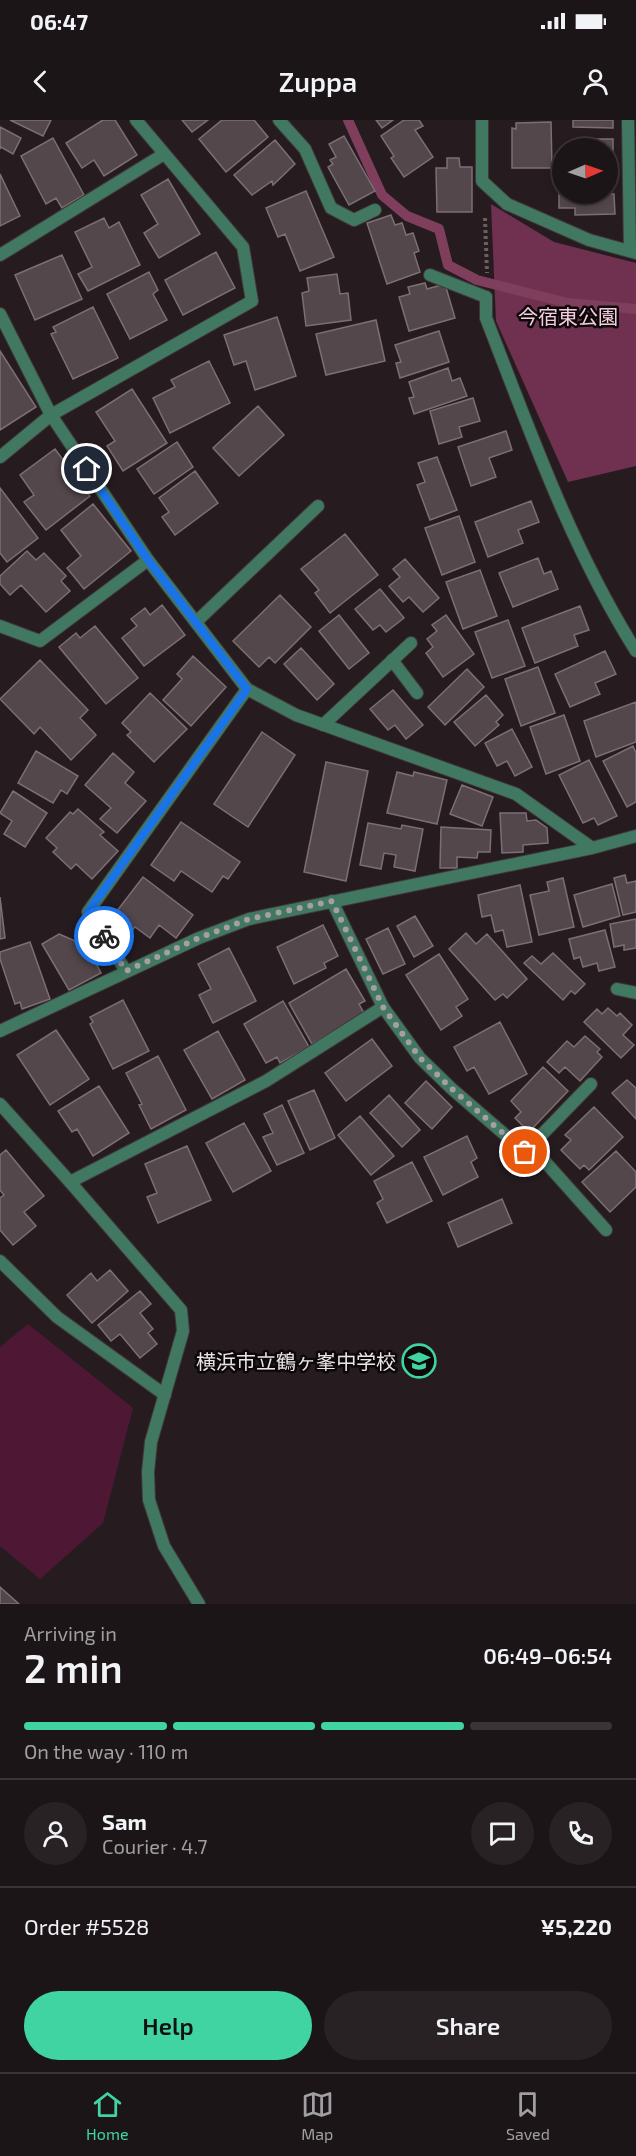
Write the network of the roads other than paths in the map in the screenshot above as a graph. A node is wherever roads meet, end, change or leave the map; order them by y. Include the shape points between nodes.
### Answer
1 (136, 120) edge
2 (279, 120) edge
3 (482, 120) edge
4 (628, 120) edge
5 (164, 154) junction
6 (375, 210) dead end
7 (633, 252) edge
8 (0, 255) edge
9 (430, 275) dead end
10 (0, 314) edge
11 (51, 415) junction
12 (0, 457) edge
13 (318, 506) dead end
14 (148, 560) junction
15 (196, 622) junction
16 (0, 626) edge
17 (411, 643) dead end
18 (636, 651) edge
19 (392, 660) junction
20 (247, 689) junction
21 (417, 693) dead end
22 (323, 725) junction
23 (636, 836) edge
24 (592, 848) junction
25 (332, 901) junction
26 (126, 971) junction
27 (617, 989) dead end
28 (636, 993) edge
29 (383, 1007) junction
30 (0, 1031) edge
31 (591, 1084) dead end
32 (0, 1104) edge
33 (531, 1146) junction
34 (70, 1182) junction
35 (606, 1230) dead end
36 (0, 1261) edge
37 (165, 1395) junction
38 (199, 1604) edge

1 - 5 street
2 - 6 street via 305,149 331,208 354,220
3 - 7 street via 482,181 507,204 589,240
4 - 7 street
5 - 8 street
5 - 11 street via 243,247 252,301
9 - 18 street via 486,297 486,318 547,476 610,611
10 - 11 street
11 - 12 street
11 - 14 street
13 - 15 street
14 - 15 street
14 - 16 street via 40,641
15 - 20 street
17 - 19 street
19 - 21 street
19 - 22 street
20 - 22 street
20 - 26 street via 88,912
22 - 24 street via 516,794
23 - 24 street
24 - 25 street
25 - 26 street via 249,919
25 - 29 street
26 - 30 street
27 - 28 street
29 - 33 street via 420,1058 452,1089 525,1152
29 - 34 street via 266,1081
31 - 33 street
32 - 34 street
33 - 35 street
34 - 37 street via 181,1310 183,1331
36 - 37 street via 57,1317
37 - 38 street via 151,1442 149,1500 164,1546

